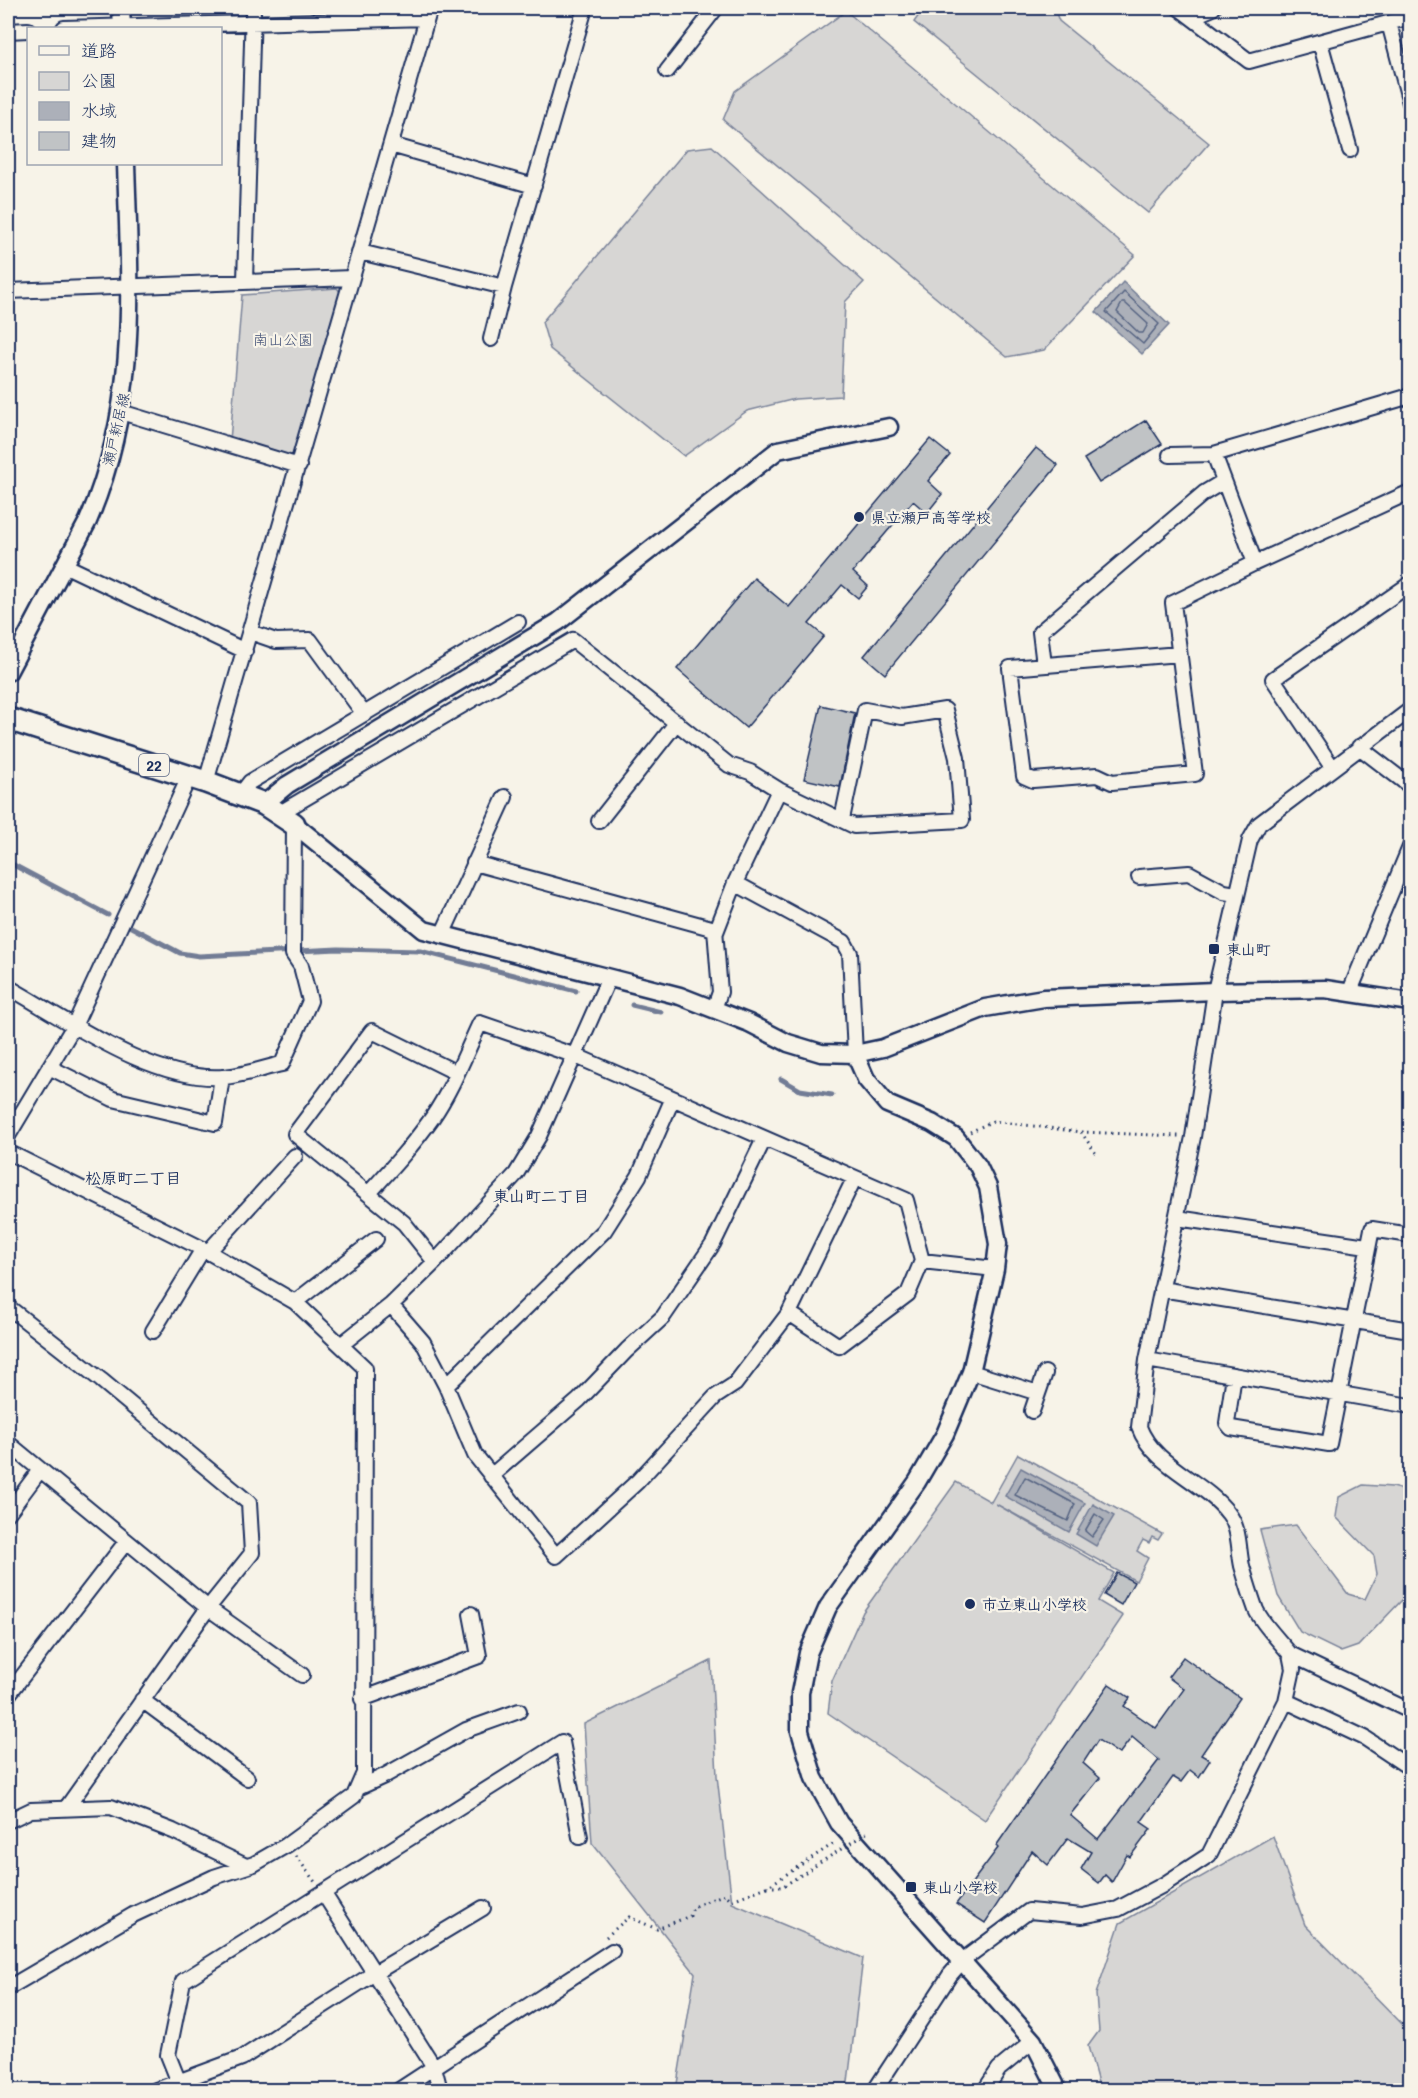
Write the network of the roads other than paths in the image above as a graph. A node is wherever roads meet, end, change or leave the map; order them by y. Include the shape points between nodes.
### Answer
1 (121, 8) edge
2 (253, 8) edge
3 (585, 8) edge
4 (716, 8) edge
5 (1179, 8) edge
6 (1213, 8) edge
7 (428, 13) edge
8 (1192, 17) junction
9 (1410, 17) edge
10 (254, 23) junction
11 (1389, 23) junction
12 (122, 27) edge
13 (27, 30) edge
14 (8, 31) edge
15 (1320, 42) junction
16 (667, 71) dead end
17 (1410, 103) edge
18 (391, 146) junction
19 (1350, 150) dead end
20 (126, 165) edge
21 (534, 186) junction
22 (360, 252) junction
23 (351, 278) junction
24 (246, 281) junction
25 (130, 286) junction
26 (504, 287) junction
27 (8, 291) edge
28 (491, 339) dead end
29 (1410, 396) edge
30 (122, 412) junction
31 (889, 427) dead end
32 (1214, 454) junction
33 (1170, 455) dead end
34 (299, 466) junction
35 (1224, 481) junction
36 (1410, 492) edge
37 (1255, 563) junction
38 (64, 565) junction
39 (1410, 584) edge
40 (518, 622) dead end
41 (250, 632) junction
42 (245, 651) junction
43 (1179, 654) junction
44 (1044, 665) junction
45 (8, 672) edge
46 (1410, 710) edge
47 (364, 714) junction
48 (8, 719) edge
49 (677, 722) junction
50 (1359, 747) junction
51 (1332, 767) junction
52 (197, 779) junction
53 (1409, 782) edge
54 (779, 790) junction
55 (240, 795) junction
56 (506, 797) dead end
57 (280, 814) junction
58 (842, 819) junction
59 (599, 821) dead end
60 (1410, 847) edge
61 (474, 863) junction
62 (1139, 877) dead end
63 (735, 883) junction
64 (1236, 894) junction
65 (715, 929) junction
66 (442, 935) junction
67 (608, 980) junction
68 (8, 987) edge
69 (1215, 991) junction
70 (1350, 992) junction
71 (1410, 1002) edge
72 (714, 1009) junction
73 (75, 1024) junction
74 (855, 1054) junction
75 (576, 1056) junction
76 (49, 1067) junction
77 (457, 1073) junction
78 (222, 1077) junction
79 (672, 1100) junction
80 (8, 1136) edge
81 (764, 1139) junction
82 (8, 1152) edge
83 (295, 1156) dead end
84 (854, 1179) junction
85 (369, 1193) junction
86 (1177, 1218) junction
87 (1410, 1235) edge
88 (375, 1239) dead end
89 (1367, 1246) junction
90 (206, 1251) junction
91 (922, 1261) junction
92 (435, 1262) junction
93 (996, 1269) junction
94 (1161, 1289) junction
95 (296, 1302) junction
96 (391, 1305) junction
97 (8, 1307) edge
98 (789, 1313) junction
99 (1354, 1320) junction
100 (1410, 1330) edge
101 (153, 1331) dead end
102 (342, 1344) junction
103 (1148, 1360) junction
104 (971, 1372) junction
105 (1045, 1373) dead end
106 (1234, 1376) junction
107 (446, 1386) junction
108 (1038, 1393) junction
109 (1339, 1394) junction
110 (1410, 1406) edge
111 (1032, 1411) dead end
112 (8, 1443) edge
113 (40, 1470) junction
114 (491, 1476) junction
115 (8, 1513) edge
116 (126, 1542) junction
117 (208, 1608) junction
118 (471, 1614) dead end
119 (1290, 1654) junction
120 (302, 1675) dead end
121 (8, 1695) edge
122 (362, 1699) junction
123 (142, 1700) junction
124 (1286, 1701) junction
125 (519, 1711) dead end
126 (1410, 1712) edge
127 (1410, 1768) edge
128 (247, 1778) dead end
129 (358, 1788) junction
130 (66, 1807) junction
131 (8, 1821) edge
132 (580, 1837) dead end
133 (244, 1865) junction
134 (324, 1894) junction
135 (483, 1908) dead end
136 (612, 1951) road end
137 (963, 1960) junction
138 (373, 1974) junction
139 (8, 1988) edge
140 (1033, 2041) junction
141 (434, 2067) junction
142 (179, 2087) edge
143 (156, 2091) edge
144 (399, 2091) edge
145 (440, 2091) edge
146 (875, 2091) edge
147 (985, 2091) edge
148 (1059, 2091) edge

1 - 12 street
2 - 10 street
3 - 21 street
4 - 16 street
5 - 8 street
6 - 8 street
7 - 10 street
7 - 18 street
8 - 15 street via 1250,61
9 - 11 street
10 - 12 street
10 - 24 street
11 - 15 street
11 - 17 street
13 - 14 street
15 - 19 street
18 - 21 street
18 - 22 street
20 - 25 street, 瀬戸新居線
21 - 26 street
22 - 23 street
22 - 26 street
23 - 24 street
23 - 34 street
24 - 25 street
25 - 27 street
25 - 30 street, 瀬戸新居線
26 - 28 street
29 - 32 street
30 - 34 street
30 - 38 street, 瀬戸新居線 via 96,502
31 - 57 street via 778,450 558,622 287,785
32 - 33 street
32 - 35 street
34 - 41 street
35 - 37 street
35 - 44 street via 1204,493 1040,632
36 - 37 street
37 - 43 street via 1173,603
38 - 42 street
38 - 45 street, 瀬戸新居線
39 - 51 street via 1273,679
40 - 47 street
41 - 42 street
41 - 47 street via 276,641 310,640
42 - 52 street
43 - 44 street
43 - 44 street via 1195,774 1112,782 1097,775 1033,780 1024,776 1010,668
46 - 50 street
47 - 55 street via 250,782
48 - 52 main road, 22
49 - 54 street via 729,765 750,772
49 - 57 street via 573,640
49 - 59 street
50 - 51 street
50 - 53 street
51 - 64 street via 1259,824 1250,840
52 - 55 main road, 22
52 - 73 street
54 - 58 street
54 - 63 street
55 - 57 main road, 22
56 - 61 street
57 - 66 street via 424,930
57 - 78 street via 293,948 310,1001 282,1064
58 - 58 street via 865,710 902,717 945,710 957,758 962,820 854,826
60 - 70 street
61 - 65 street
61 - 66 street
62 - 64 street via 1189,873 1224,892
63 - 65 street via 716,932
63 - 74 street via 844,942 850,953
64 - 69 street
65 - 72 street via 720,992
66 - 67 street
67 - 72 street via 680,996
67 - 75 street
68 - 73 street
69 - 70 street
69 - 74 street via 1044,998 985,1008 883,1048
69 - 86 street
70 - 71 street
72 - 74 street via 788,1043 821,1053
73 - 76 street
73 - 78 street via 123,1052 172,1072
74 - 93 street via 866,1079 886,1104 932,1123 956,1138 978,1166 988,1187 998,1244
75 - 77 street via 480,1023
75 - 79 street
75 - 92 street via 516,1174
76 - 78 street via 113,1099 215,1123
76 - 80 street
77 - 85 street via 427,1125
77 - 85 street via 372,1031 295,1134
79 - 81 street
79 - 107 street via 639,1176 604,1231
81 - 84 street
81 - 114 street via 713,1244 663,1317 579,1400
82 - 90 street
83 - 90 street
84 - 91 street via 906,1200
84 - 98 street
85 - 92 street via 404,1223
86 - 89 street
86 - 94 street
87 - 89 street via 1372,1229
88 - 95 street
89 - 99 street
90 - 95 street
90 - 101 street
91 - 93 street
91 - 98 street via 908,1294 839,1346
92 - 96 street
93 - 104 street
94 - 99 street
94 - 103 street
95 - 102 street
96 - 102 street
96 - 107 street via 423,1342
97 - 117 street via 249,1503 252,1553
98 - 114 street via 735,1384 715,1397 638,1481 556,1556
99 - 100 street
99 - 109 street
102 - 122 street via 365,1368
103 - 106 street
103 - 119 street via 1141,1433 1152,1452 1197,1483 1230,1514 1257,1612
104 - 108 street
104 - 137 street via 945,1434 917,1482 828,1607 808,1653 800,1693 800,1731 814,1778 839,1823
105 - 108 street
106 - 109 street
106 - 109 street via 1227,1423 1231,1428 1329,1444
107 - 114 street via 475,1455
108 - 111 street
109 - 110 street
112 - 113 street
113 - 115 street
113 - 116 street
116 - 117 street
116 - 121 street
117 - 120 street
117 - 123 street
118 - 122 street via 479,1656
119 - 124 street via 1293,1669
119 - 126 street
122 - 129 street via 364,1773
123 - 128 street
123 - 130 street
124 - 127 street via 1365,1738
124 - 137 street via 1209,1855 1118,1909 1082,1916 1029,1911
125 - 129 street via 466,1730
129 - 133 street via 354,1796 287,1845 254,1864
130 - 131 street via 31,1810
130 - 133 street via 111,1807
132 - 134 street via 562,1742
133 - 139 street via 133,1915
134 - 138 street
134 - 142 street via 183,1982 168,2055
135 - 138 street
136 - 141 street
137 - 140 street
137 - 146 street
138 - 141 street
138 - 142 street via 242,2058
140 - 147 street via 999,2069
140 - 148 street
141 - 144 street
141 - 145 street
142 - 143 street

